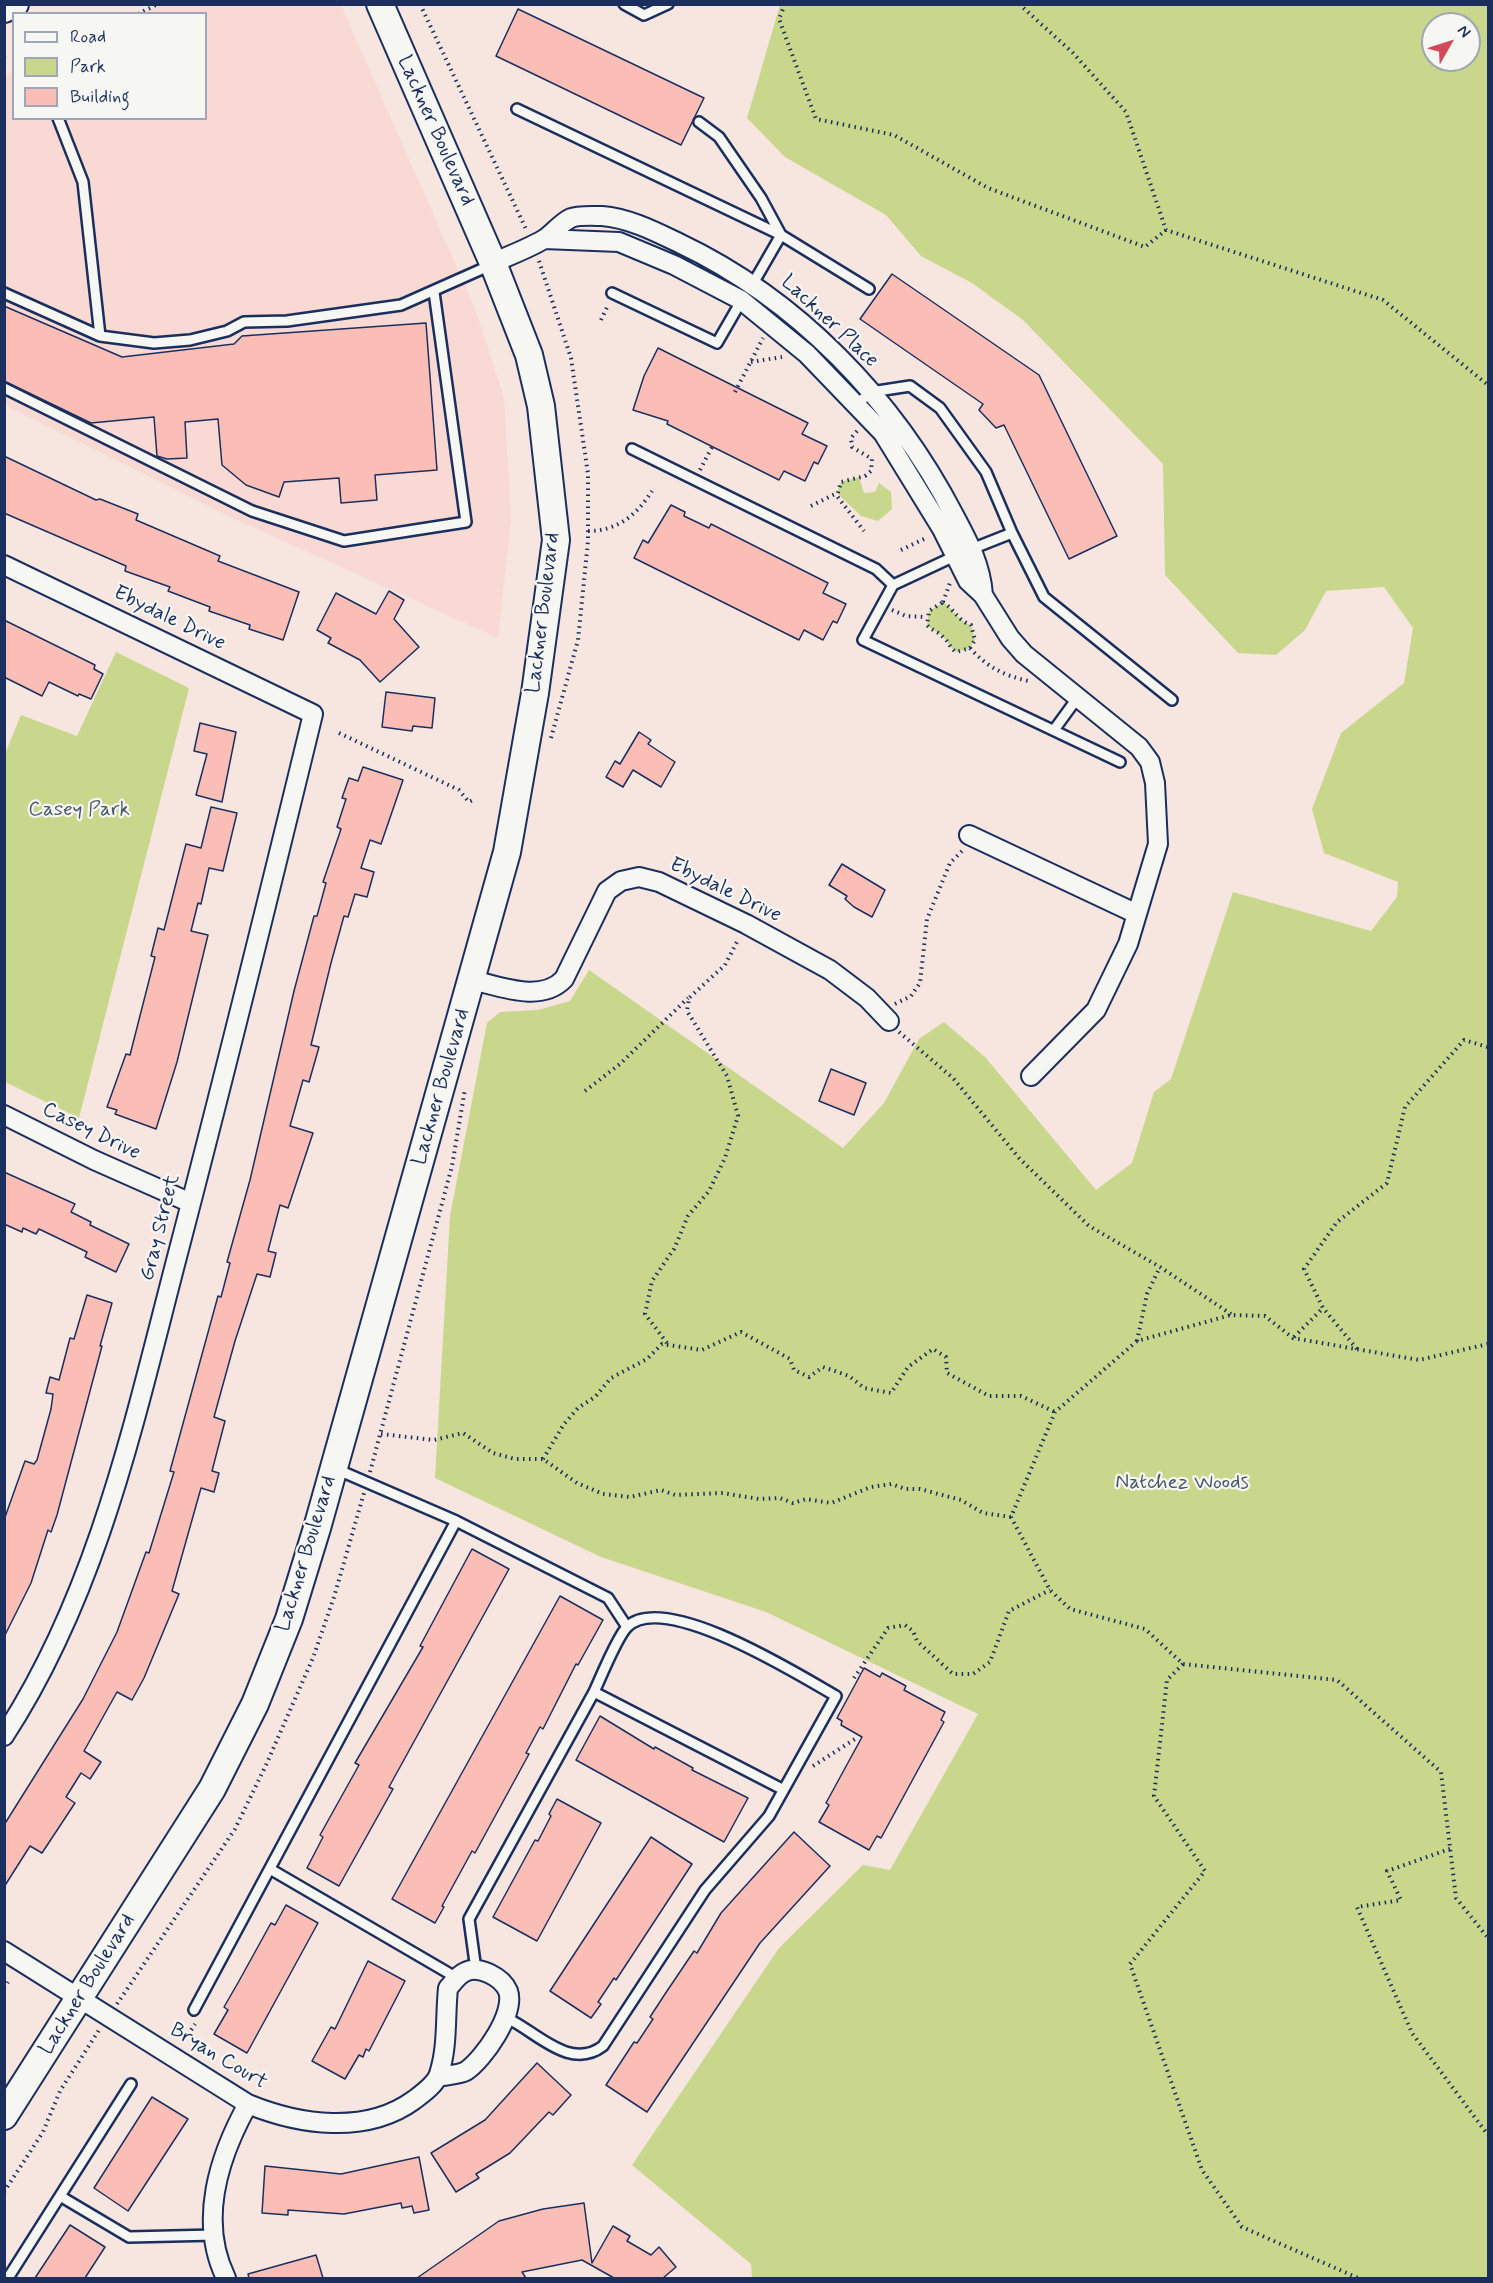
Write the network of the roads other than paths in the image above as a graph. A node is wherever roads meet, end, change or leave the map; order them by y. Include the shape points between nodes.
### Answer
1 (380, 4) edge
2 (624, 4) edge
3 (668, 4) edge
4 (517, 108) dead end
5 (59, 120) edge
6 (699, 122) dead end
7 (781, 235) junction
8 (544, 239) junction
9 (493, 264) junction
10 (753, 284) junction
11 (869, 289) dead end
12 (434, 292) junction
13 (4, 293) edge
14 (612, 293) dead end
15 (741, 300) junction
16 (100, 336) junction
17 (4, 388) edge
18 (872, 392) junction
19 (856, 405) junction
20 (632, 449) dead end
21 (1012, 533) junction
22 (963, 552) junction
23 (4, 565) edge
24 (893, 585) junction
25 (1078, 697) junction
26 (1172, 700) dead end
27 (313, 714) joint
28 (1054, 730) junction
29 (1120, 762) dead end
30 (974, 838) road end
31 (1137, 915) junction
32 (472, 980) junction
33 (885, 1016) road end
34 (1031, 1076) dead end
35 (4, 1115) edge
36 (191, 1203) junction
37 (334, 1468) junction
38 (456, 1521) junction
39 (627, 1627) junction
40 (594, 1692) junction
41 (4, 1736) edge
42 (782, 1789) junction
43 (270, 1869) junction
44 (4, 1951) edge
45 (476, 1970) junction
46 (457, 1978) junction
47 (80, 1999) junction
48 (194, 2010) dead end
49 (507, 2018) junction
50 (438, 2077) junction
51 (131, 2084) dead end
52 (248, 2104) junction
53 (4, 2116) edge
54 (60, 2196) junction
55 (214, 2235) junction
56 (8, 2278) edge
57 (226, 2278) edge

1 - 9 main road, Lackner Boulevard
2 - 3 lane via 644,15
4 - 7 lane
5 - 16 lane via 83,182
6 - 7 lane via 719,137
7 - 10 lane
7 - 11 lane
8 - 9 street, Lackner Place
8 - 10 street, Lackner Place via 571,218 604,216 648,228
8 - 15 street, Lackner Place via 619,242
9 - 12 lane
9 - 32 main road, Lackner Boulevard via 529,355 541,406 556,540 515,813
10 - 15 lane
10 - 18 street, Lackner Place via 839,357
12 - 16 lane via 401,305 286,321 244,322 227,331 190,340 133,342
12 - 17 lane via 466,522 344,541 252,511
13 - 16 lane
14 - 15 lane via 717,344
15 - 19 street, Lackner Place via 799,347
18 - 19 lane
18 - 21 lane via 910,386 940,408 986,472
18 - 22 street, Lackner Place via 933,475
19 - 22 street, Lackner Place via 883,434 942,529
20 - 24 lane via 876,569
21 - 22 lane
21 - 26 lane via 1044,597
22 - 24 lane
22 - 25 street, Lackner Place via 968,581 983,595 1010,638
23 - 27 street, Ebydale Drive
24 - 28 lane via 863,640
25 - 28 lane
25 - 31 street, Lackner Place via 1139,747 1150,762 1158,844
27 - 36 street, Gray Street
28 - 29 lane
30 - 31 street
31 - 34 street, Lackner Place via 1128,945 1096,1010
32 - 33 street, Ebydale Drive via 541,993 555,988 564,979 608,891 621,881 639,878 659,882 830,970
32 - 37 main road, Lackner Boulevard
35 - 36 street, Casey Drive
36 - 41 street, Gray Street via 127,1448 87,1574 27,1702
37 - 38 lane
37 - 47 main road, Lackner Boulevard via 289,1619 255,1704 212,1789
38 - 39 lane via 608,1598
38 - 43 lane
39 - 40 lane
39 - 42 lane via 645,1617 665,1618 740,1642 836,1696
40 - 42 lane
40 - 45 lane via 469,1919
42 - 49 lane via 769,1816 705,1890 603,2046 585,2056 569,2055
43 - 46 lane
43 - 48 lane
44 - 47 street, Bryan Court
45 - 46 street
45 - 49 street via 501,1981 508,1992
46 - 50 street via 448,1988
47 - 52 street, Bryan Court
47 - 53 main road, Lackner Boulevard
49 - 50 street via 466,2071
50 - 52 street, Bryan Court via 404,2108 360,2122 277,2116
51 - 54 lane
52 - 55 street via 231,2134 215,2184
54 - 55 lane via 129,2237
54 - 56 lane
55 - 57 street

